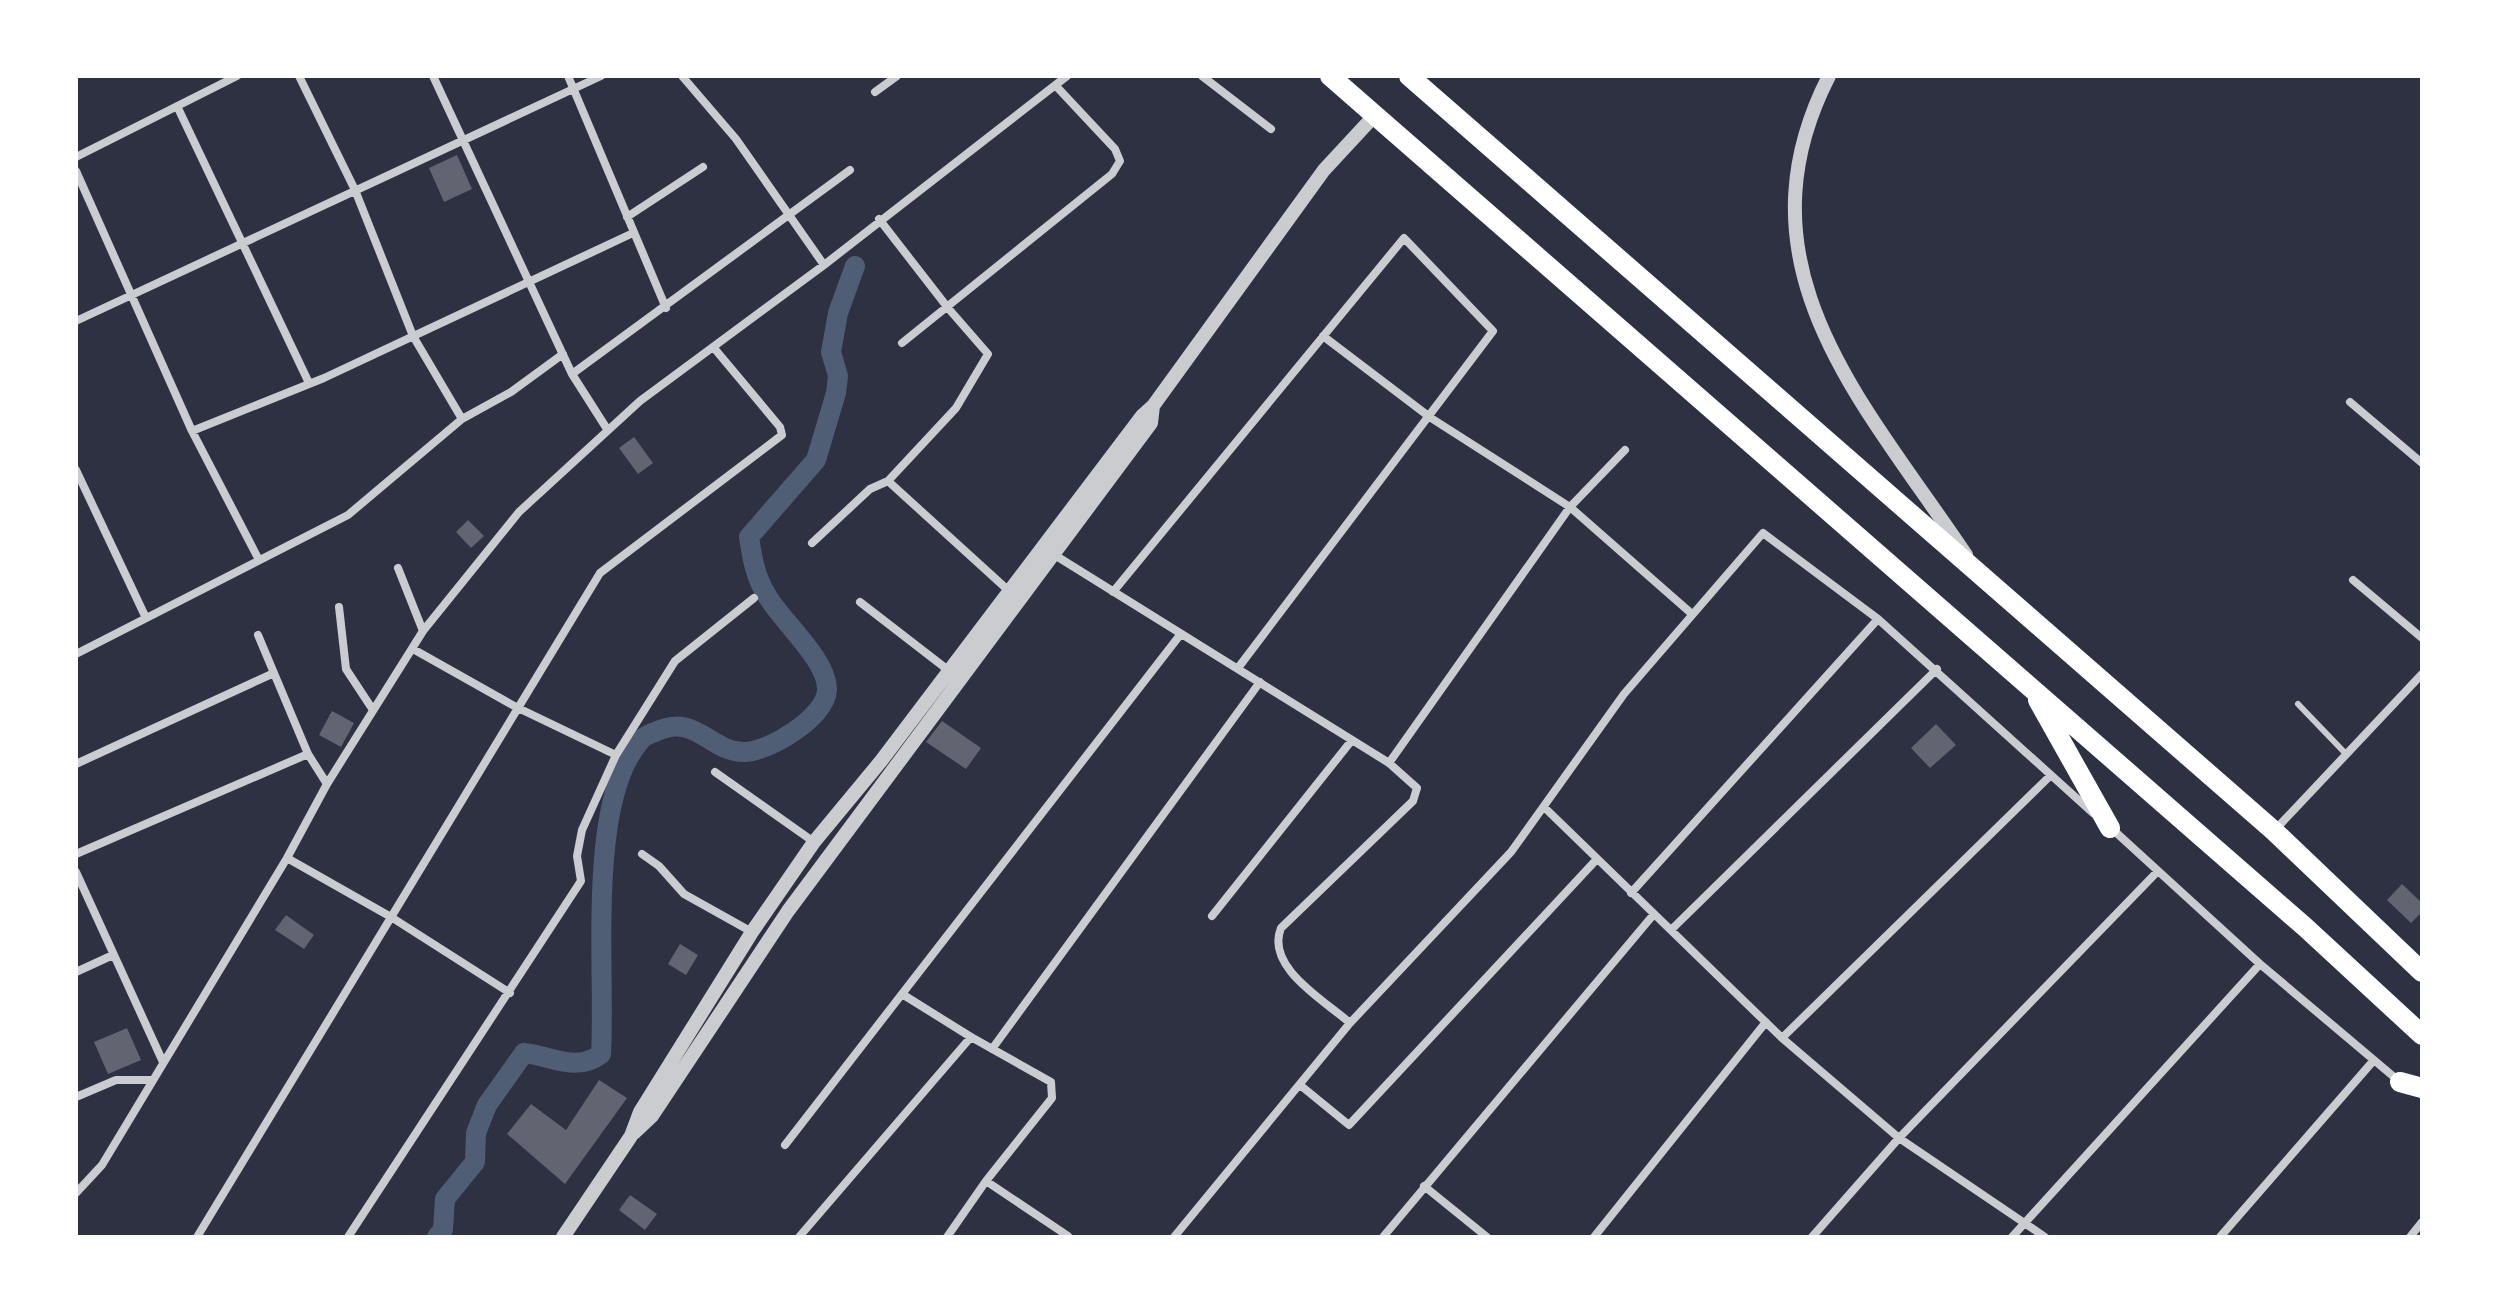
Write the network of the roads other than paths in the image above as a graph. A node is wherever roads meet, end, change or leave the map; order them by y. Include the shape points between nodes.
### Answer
1 (237, 76) edge
2 (299, 76) edge
3 (433, 76) edge
4 (568, 76) edge
5 (601, 76) edge
6 (682, 76) edge
7 (897, 76) edge
8 (1067, 76) edge
9 (1202, 76) edge
10 (1330, 76) edge
11 (1409, 76) edge
12 (1829, 76) edge
13 (1056, 86) junction
14 (574, 89) junction
15 (875, 92) dead end
16 (177, 106) junction
17 (1375, 115) junction
18 (1271, 129) dead end
19 (462, 139) junction
20 (76, 157) edge
21 (703, 167) dead end
22 (850, 170) dead end
23 (76, 171) edge
24 (355, 190) junction
25 (790, 216) junction
26 (627, 217) junction
27 (879, 219) junction
28 (633, 233) junction
29 (244, 242) junction
30 (824, 265) junction
31 (529, 281) junction
32 (130, 296) junction
33 (666, 308) junction
34 (948, 308) junction
35 (76, 321) edge
36 (413, 336) junction
37 (1323, 336) junction
38 (902, 343) dead end
39 (714, 348) junction
40 (563, 354) junction
41 (572, 374) junction
42 (309, 383) junction
43 (2350, 402) dead end
44 (1153, 406) junction
45 (1431, 418) junction
46 (462, 419) junction
47 (607, 429) junction
48 (192, 431) junction
49 (1625, 450) dead end
50 (2422, 463) edge
51 (76, 470) edge
52 (888, 481) junction
53 (1570, 507) junction
54 (812, 543) dead end
55 (1053, 554) junction
56 (259, 560) junction
57 (398, 568) dead end
58 (2353, 580) dead end
59 (1984, 582) junction
60 (1009, 591) junction
61 (1113, 592) junction
62 (754, 598) dead end
63 (860, 602) dead end
64 (339, 607) dead end
65 (1692, 614) junction
66 (146, 618) junction
67 (1878, 619) junction
68 (423, 631) junction
69 (258, 635) dead end
70 (1180, 635) junction
71 (2422, 638) edge
72 (413, 649) junction
73 (76, 654) edge
74 (1238, 668) junction
75 (1937, 669) junction
76 (948, 670) junction
77 (274, 673) junction
78 (2422, 674) edge
79 (1260, 682) junction
80 (2033, 690) junction
81 (2298, 704) dead end
82 (516, 707) junction
83 (373, 710) junction
84 (1352, 740) junction
85 (308, 754) junction
86 (2346, 754) junction
87 (616, 755) junction
88 (1389, 763) junction
89 (76, 764) edge
90 (887, 765) junction
91 (715, 772) dead end
92 (2051, 775) junction
93 (327, 784) junction
94 (1544, 807) junction
95 (2110, 828) junction
96 (2274, 831) junction
97 (814, 842) junction
98 (76, 854) edge
99 (642, 854) dead end
100 (287, 858) junction
101 (1597, 859) junction
102 (76, 872) edge
103 (2157, 872) junction
104 (1631, 893) junction
105 (1654, 914) junction
106 (1212, 916) dead end
107 (391, 917) junction
108 (1671, 930) junction
109 (752, 932) junction
110 (113, 955) junction
111 (2418, 961) edge
112 (2260, 964) junction
113 (76, 972) edge
114 (510, 993) junction
115 (902, 994) junction
116 (1766, 1022) junction
117 (1350, 1023) junction
118 (2422, 1035) edge
119 (971, 1037) junction
120 (1782, 1038) junction
121 (992, 1049) junction
122 (2374, 1060) junction
123 (163, 1062) junction
124 (151, 1080) junction
125 (2400, 1082) junction
126 (1300, 1085) junction
127 (2422, 1088) edge
128 (76, 1097) edge
129 (2422, 1101) edge
130 (631, 1136) junction
131 (1899, 1138) junction
132 (785, 1145) dead end
133 (986, 1181) junction
134 (1424, 1186) junction
135 (76, 1193) edge
136 (2422, 1222) edge
137 (2024, 1223) junction
138 (1068, 1236) edge
139 (197, 1237) edge
140 (348, 1237) edge
141 (563, 1237) edge
142 (799, 1237) edge
143 (947, 1237) edge
144 (1174, 1237) edge
145 (1383, 1237) edge
146 (1487, 1237) edge
147 (1594, 1237) edge
148 (1812, 1237) edge
149 (2012, 1237) edge
150 (2045, 1237) edge
151 (2220, 1237) edge
152 (2410, 1237) edge

1 - 16 street
2 - 24 street
3 - 19 street
4 - 14 street
5 - 14 street
6 - 25 street via 736,139
7 - 15 street
8 - 13 street
9 - 18 street
10 - 17 highway
11 - 59 highway
12 - 59 street via 1804,137 1797,178 1798,260 1808,300 1844,374
13 - 27 street
13 - 34 street via 1120,161 1112,174
14 - 19 street
14 - 26 street
16 - 20 street
16 - 29 street
17 - 44 street via 1324,170
17 - 80 highway
19 - 24 street
19 - 31 street
21 - 26 street
22 - 25 street
23 - 32 street
24 - 29 street
24 - 36 street
25 - 30 street
25 - 33 street
26 - 28 street
27 - 30 street
27 - 34 street
28 - 31 street
28 - 33 street
29 - 32 street
29 - 42 street
30 - 39 street
31 - 36 street
31 - 40 street
32 - 35 street
32 - 48 street
33 - 41 street
34 - 38 street
34 - 52 street via 984,348 986,360 956,408
36 - 42 street
36 - 46 street
37 - 45 street
37 - 45 street via 1404,238 1493,331
37 - 61 street
39 - 47 street
39 - 82 street via 782,435 600,573
40 - 41 street
40 - 46 street
41 - 47 street
42 - 48 street
43 - 50 street
44 - 55 street via 1151,423
44 - 60 street
45 - 53 street
45 - 74 street
46 - 56 street via 348,515
47 - 68 street via 519,512
48 - 56 street
49 - 53 street
51 - 66 street
52 - 54 street via 870,489
52 - 60 street
53 - 65 street
53 - 88 street
55 - 61 street
55 - 90 street
56 - 66 street
57 - 68 street
58 - 71 street
59 - 96 highway
60 - 76 street
61 - 70 street
62 - 87 street via 675,661
63 - 76 street
64 - 83 street via 346,669
65 - 67 street via 1763,533
65 - 94 street via 1624,694
66 - 73 street
67 - 75 street
67 - 104 street
68 - 72 street
69 - 77 street
70 - 74 street
70 - 115 street
72 - 82 street
72 - 83 street
74 - 79 street
75 - 92 street
75 - 108 street
76 - 90 street
77 - 85 street
77 - 89 street
78 - 86 street
79 - 84 street
79 - 121 street
80 - 95 highway
80 - 118 highway
81 - 86 lane
82 - 87 street
82 - 107 street
83 - 93 street
84 - 88 street
84 - 106 street
85 - 93 street
85 - 98 street
86 - 96 street
87 - 114 street via 582,830 577,856 581,881
88 - 117 street via 1417,788 1413,801 1281,928 1276,940 1283,963
90 - 97 street
90 - 130 street via 652,1116
91 - 97 street
92 - 95 street
92 - 120 street
93 - 100 street
94 - 101 street
94 - 117 street via 1511,852
95 - 103 street
96 - 111 highway
97 - 109 street
99 - 109 street via 684,894
100 - 107 street
100 - 123 street
101 - 104 street
101 - 126 street via 1349,1125
102 - 110 street
103 - 112 street
103 - 131 street
104 - 105 street
105 - 108 street
105 - 134 street
107 - 114 street
107 - 139 street
108 - 116 street
109 - 130 street via 640,1112
110 - 113 street
110 - 123 street
112 - 122 street
112 - 137 street
114 - 140 street
115 - 119 street
115 - 132 street
116 - 120 street
116 - 147 street
117 - 126 street
119 - 121 street
119 - 142 street
120 - 131 street
121 - 133 street via 1051,1082 1054,1090
122 - 125 street
122 - 151 street
123 - 124 street
124 - 128 street via 116,1080
124 - 135 street via 102,1165
125 - 127 highway
125 - 129 street
126 - 144 street
130 - 141 street
131 - 137 street
131 - 148 street
133 - 138 street
133 - 143 street
134 - 145 street
134 - 146 street
136 - 152 street
137 - 149 street
137 - 150 street

